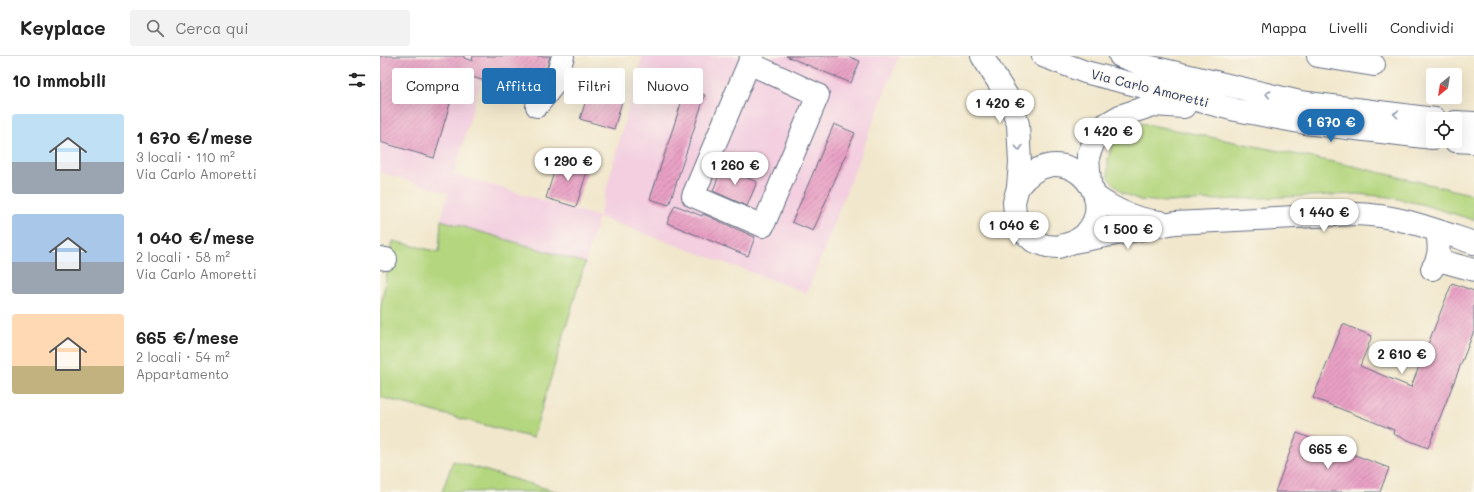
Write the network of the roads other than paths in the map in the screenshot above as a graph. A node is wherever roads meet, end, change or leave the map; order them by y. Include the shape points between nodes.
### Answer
1 (563, 56) edge
2 (982, 56) edge
3 (1043, 56) edge
4 (1120, 56) edge
5 (1318, 56) edge
6 (751, 60) edge
7 (1149, 61) edge
8 (1374, 65) dead end
9 (537, 106) dead end
10 (1236, 110) junction
11 (1426, 118) edge
12 (1462, 122) edge
13 (1474, 123) edge
14 (1426, 137) edge
15 (1462, 141) edge
16 (1474, 142) edge
17 (1018, 187) junction
18 (1093, 190) junction
19 (1175, 223) junction
20 (1437, 231) junction
21 (1074, 242) junction
22 (1474, 243) edge
23 (1474, 270) edge

1 - 9 street via 555,83
2 -> 17 street, Via Carlo Amoretti via 1009,99 1018,124
3 - 10 street, Via Carlo Amoretti via 1085,72
4 - 7 street, Via Carlo Amoretti
5 - 8 street
6 - 6 street via 693,196 763,226 818,95
11 -> 7 street, Via Carlo Amoretti via 1300,102
10 - 14 street, Via Carlo Amoretti via 1305,123
10 - 18 street, Via Carlo Amoretti via 1153,105 1120,116 1106,124 1088,156
12 - 13 street
15 - 16 street
17 - 18 street, Via Carlo Amoretti via 1026,177 1039,168 1053,165 1066,166 1080,173
17 - 21 street, Via Carlo Amoretti via 1014,202 1021,230 1033,240 1047,246 1058,247
18 - 19 street, Via Carlo Amoretti via 1121,213 1142,220
18 - 21 street, Via Carlo Amoretti via 1096,208 1094,221 1087,233
19 - 20 street, Via Carlo Amoretti via 1374,214
19 - 21 street, Via Carlo Amoretti
20 - 22 street, Via Carlo Amoretti
20 - 23 street via 1439,247 1435,265

